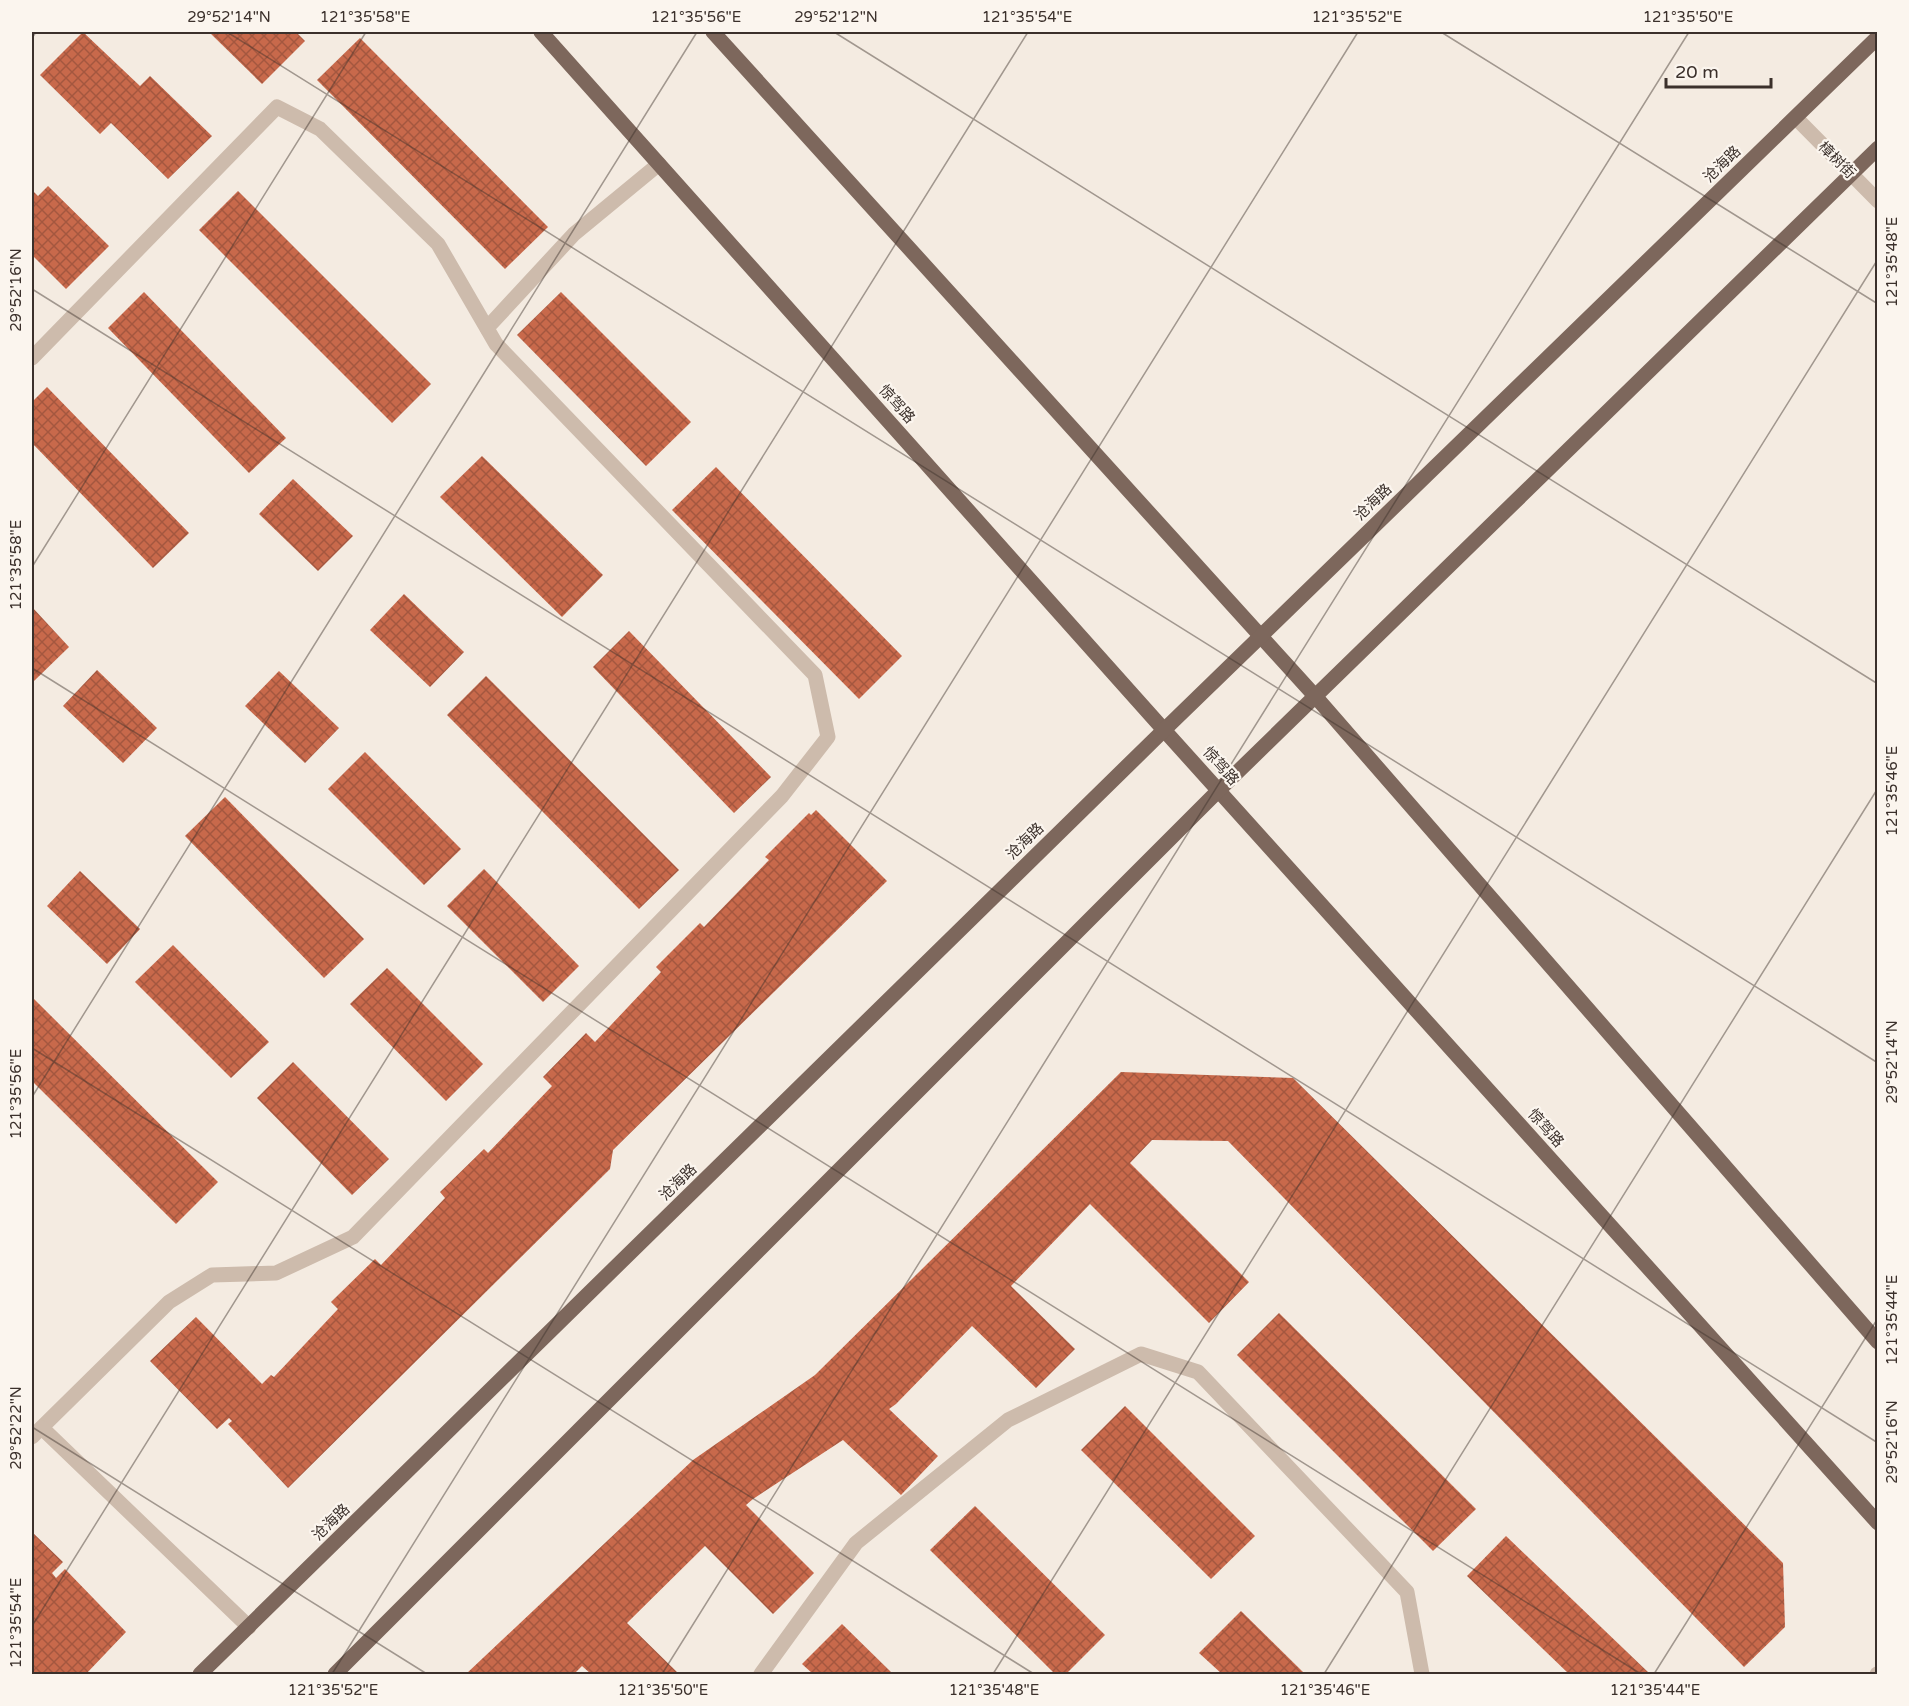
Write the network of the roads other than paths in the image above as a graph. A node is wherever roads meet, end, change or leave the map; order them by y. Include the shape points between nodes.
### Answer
1 (541, 32) edge
2 (713, 32) edge
3 (1878, 37) edge
4 (1796, 118) junction
5 (1878, 148) edge
6 (659, 164) junction
7 (1851, 174) junction
8 (1878, 201) edge
9 (487, 328) junction
10 (32, 358) edge
11 (1260, 637) junction
12 (1315, 696) junction
13 (1164, 730) junction
14 (1219, 790) junction
15 (1878, 1342) edge
16 (37, 1432) edge
17 (1878, 1523) edge
18 (249, 1627) junction
19 (200, 1674) edge
20 (335, 1674) edge
21 (761, 1674) edge
22 (1422, 1674) edge

1 - 6 main road, 惊驾路
2 - 11 main road
3 - 4 main road, 沧海路
4 - 7 street, 樟树街
4 - 11 main road, 沧海路
5 - 7 main road
6 - 9 street via 574,234
6 - 13 main road, 惊驾路
7 - 8 street, 樟树街
7 - 12 main road
9 - 10 street via 438,244 320,129 277,107
9 - 16 street via 496,344 815,675 828,737 782,796 353,1237 276,1273 212,1275 169,1302
11 - 12 main road
11 - 13 main road, 沧海路
12 - 14 main road
12 - 15 main road
13 - 14 main road, 惊驾路
13 - 18 main road, 沧海路
14 - 17 main road, 惊驾路
14 - 20 main road
16 - 18 street
18 - 19 main road, 沧海路
21 - 22 street via 856,1543 1008,1420 1141,1354 1198,1372 1407,1592

